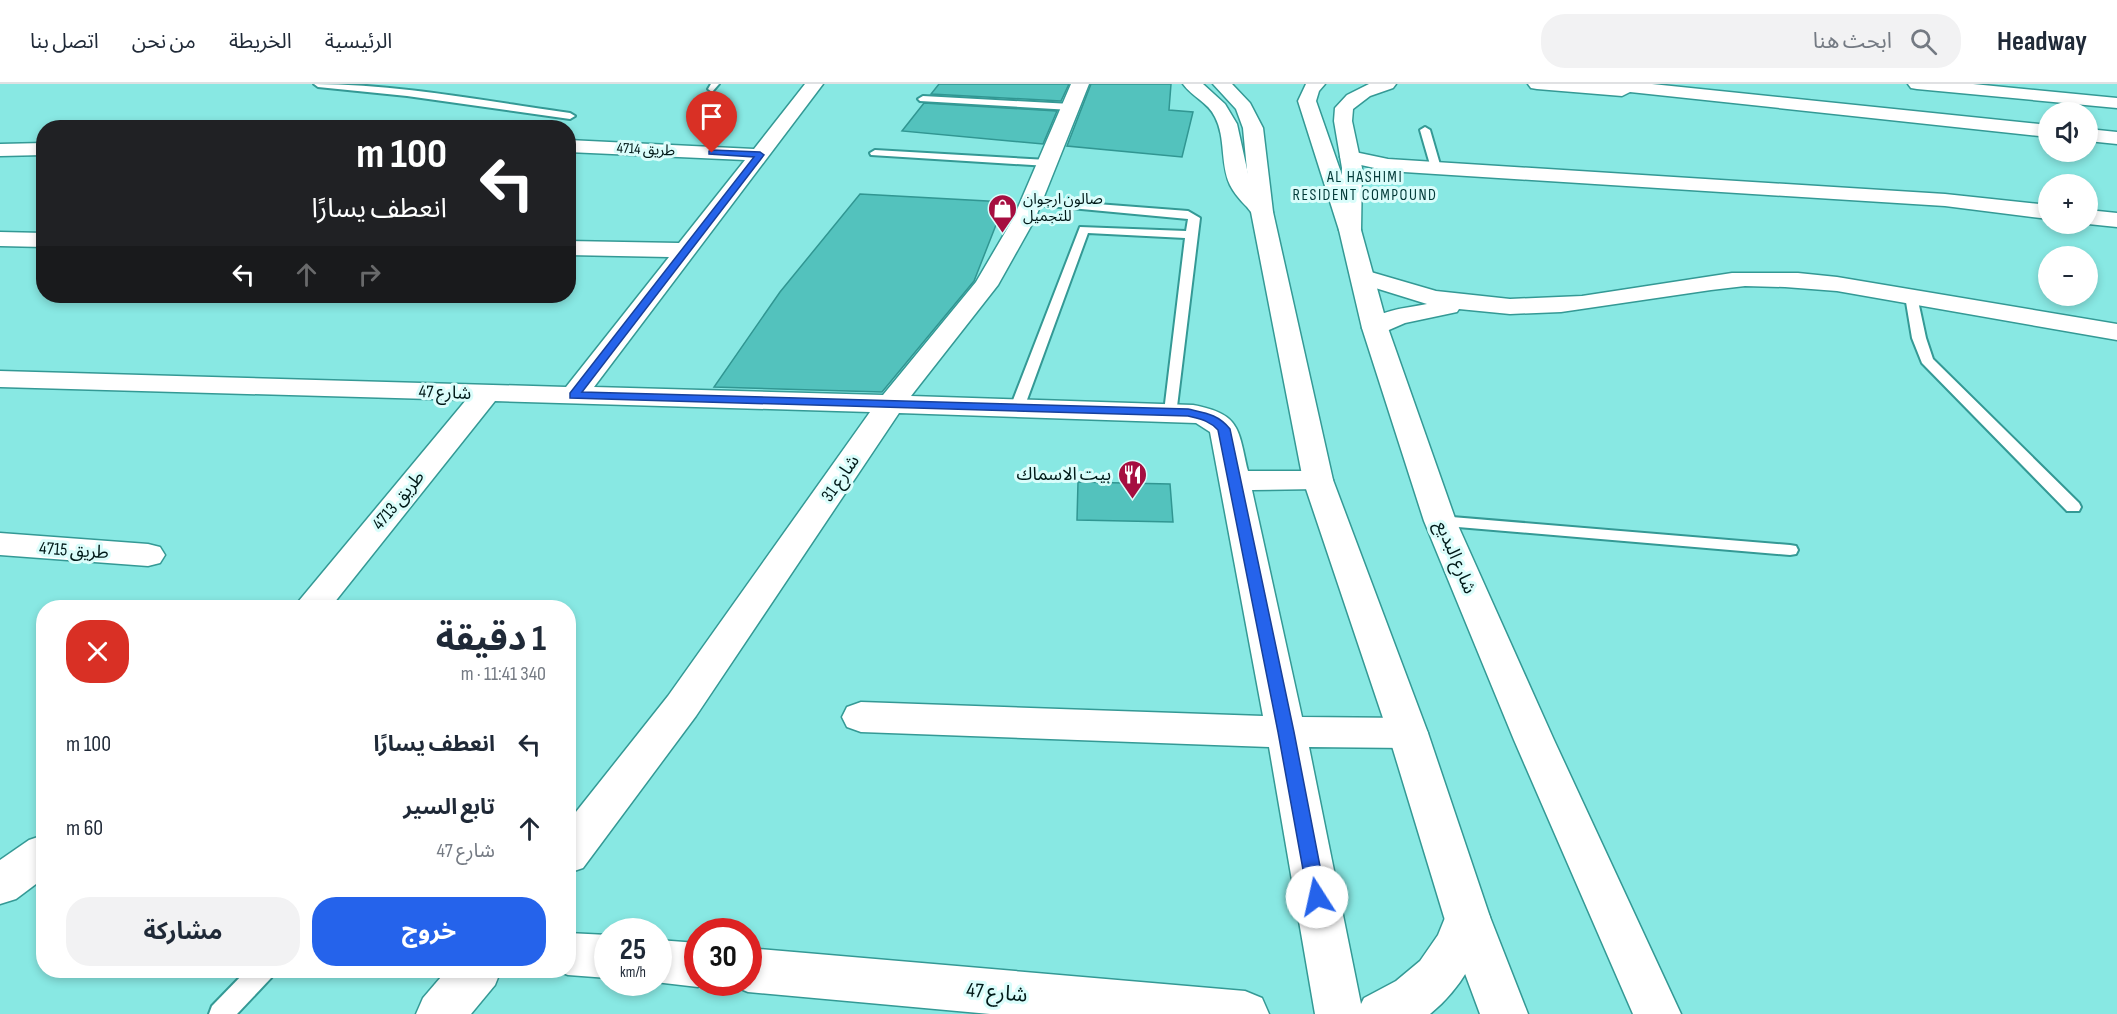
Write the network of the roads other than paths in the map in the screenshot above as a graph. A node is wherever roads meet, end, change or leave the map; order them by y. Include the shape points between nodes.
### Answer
1 (318, 84) edge
2 (814, 84) edge
3 (1080, 84) edge
4 (1192, 84) edge
5 (1222, 84) edge
6 (1316, 84) edge
7 (1387, 84) edge
8 (1538, 84) edge
9 (1601, 84) edge
10 (1917, 84) edge
11 (1674, 92) junction
12 (923, 99) dead end
13 (2117, 103) edge
14 (1071, 107) junction
15 (570, 116) dead end
16 (1425, 130) dead end
17 (2038, 130) edge
18 (2098, 136) edge
19 (2117, 138) edge
20 (576, 146) edge
21 (36, 149) edge
22 (0, 150) edge
23 (875, 153) dead end
24 (760, 155) junction
25 (1351, 162) junction
26 (1048, 163) junction
27 (1436, 168) junction
28 (1032, 202) junction
29 (1090, 206) junction
30 (2038, 211) edge
31 (1262, 212) junction
32 (2098, 218) edge
33 (2117, 220) edge
34 (1084, 229) junction
35 (1350, 230) junction
36 (1191, 235) junction
37 (0, 239) edge
38 (36, 240) edge
39 (576, 248) edge
40 (687, 250) junction
41 (1364, 277) junction
42 (1911, 296) junction
43 (1477, 305) junction
44 (1375, 328) junction
45 (2117, 332) edge
46 (0, 379) edge
47 (487, 393) junction
48 (574, 395) junction
49 (889, 406) junction
50 (1017, 408) junction
51 (1171, 412) junction
52 (1318, 480) junction
53 (1234, 482) junction
54 (2073, 507) dead end
55 (1440, 521) junction
56 (1, 545) edge
57 (1790, 550) dead end
58 (147, 555) dead end
59 (317, 600) edge
60 (861, 717) dead end
61 (1286, 732) junction
62 (1408, 733) junction
63 (576, 845) edge
64 (1467, 917) junction
65 (576, 955) edge
66 (594, 956) edge
67 (762, 971) edge
68 (255, 978) edge
69 (471, 978) edge
70 (221, 1014) edge
71 (441, 1014) edge
72 (1245, 1014) edge
73 (1339, 1014) edge
74 (1381, 1014) edge
75 (1504, 1014) edge
76 (1657, 1014) edge

1 - 15 lane
2 - 24 main road
3 - 14 main road, شارع 31
4 - 31 main road via 1224,114 1232,129 1242,187
5 - 31 main road via 1244,107 1253,128
6 - 35 main road, شارع البديع via 1307,101
7 - 25 main road via 1367,90 1344,108
8 - 11 main road
9 - 11 main road
10 - 13 main road
11 - 17 main road
12 - 14 lane
14 - 26 main road, شارع 31
16 - 27 lane
18 - 19 main road
20 - 24 main road, طريق 4714
21 - 22 main road
23 - 26 lane
24 - 40 main road
25 - 27 main road
25 - 35 main road
26 - 28 main road, شارع 31
27 - 30 main road via 1945,200
28 - 29 lane
28 - 49 main road, شارع 31 via 986,285
29 - 34 lane
29 - 36 lane via 1188,214 1194,218
31 - 52 main road
32 - 33 main road
34 - 36 lane
34 - 50 lane
35 - 41 main road, شارع البديع
36 - 51 lane
37 - 38 main road
39 - 40 main road
40 - 48 main road
41 - 43 main road via 1418,296
41 - 44 main road, شارع البديع
42 - 43 main road via 1837,284 1764,279 1732,280 1562,305
42 - 45 main road
42 - 54 lane via 1927,360
43 - 44 main road via 1426,310
44 - 55 main road, شارع البديع
46 - 47 main road, شارع 47
47 - 48 main road, شارع 47
47 - 59 main road, طريق 4713
48 - 49 main road, شارع 47
49 - 50 main road, شارع 47
49 - 63 main road, شارع 31 via 682,706
50 - 51 main road, شارع 47
51 - 53 main road, شارع 47 via 1198,414 1224,429
52 - 53 main road
52 - 62 main road
53 - 61 main road, شارع 47
55 - 57 lane
55 - 76 main road, شارع البديع
56 - 58 main road, طريق 4715
60 - 61 main road
61 - 62 main road
61 - 73 main road, شارع 47
62 - 64 main road
64 - 74 main road via 1460,943 1446,967 1427,988
64 - 75 main road
65 - 66 main road
67 - 72 main road, شارع 47
68 - 70 lane
69 - 71 main road

